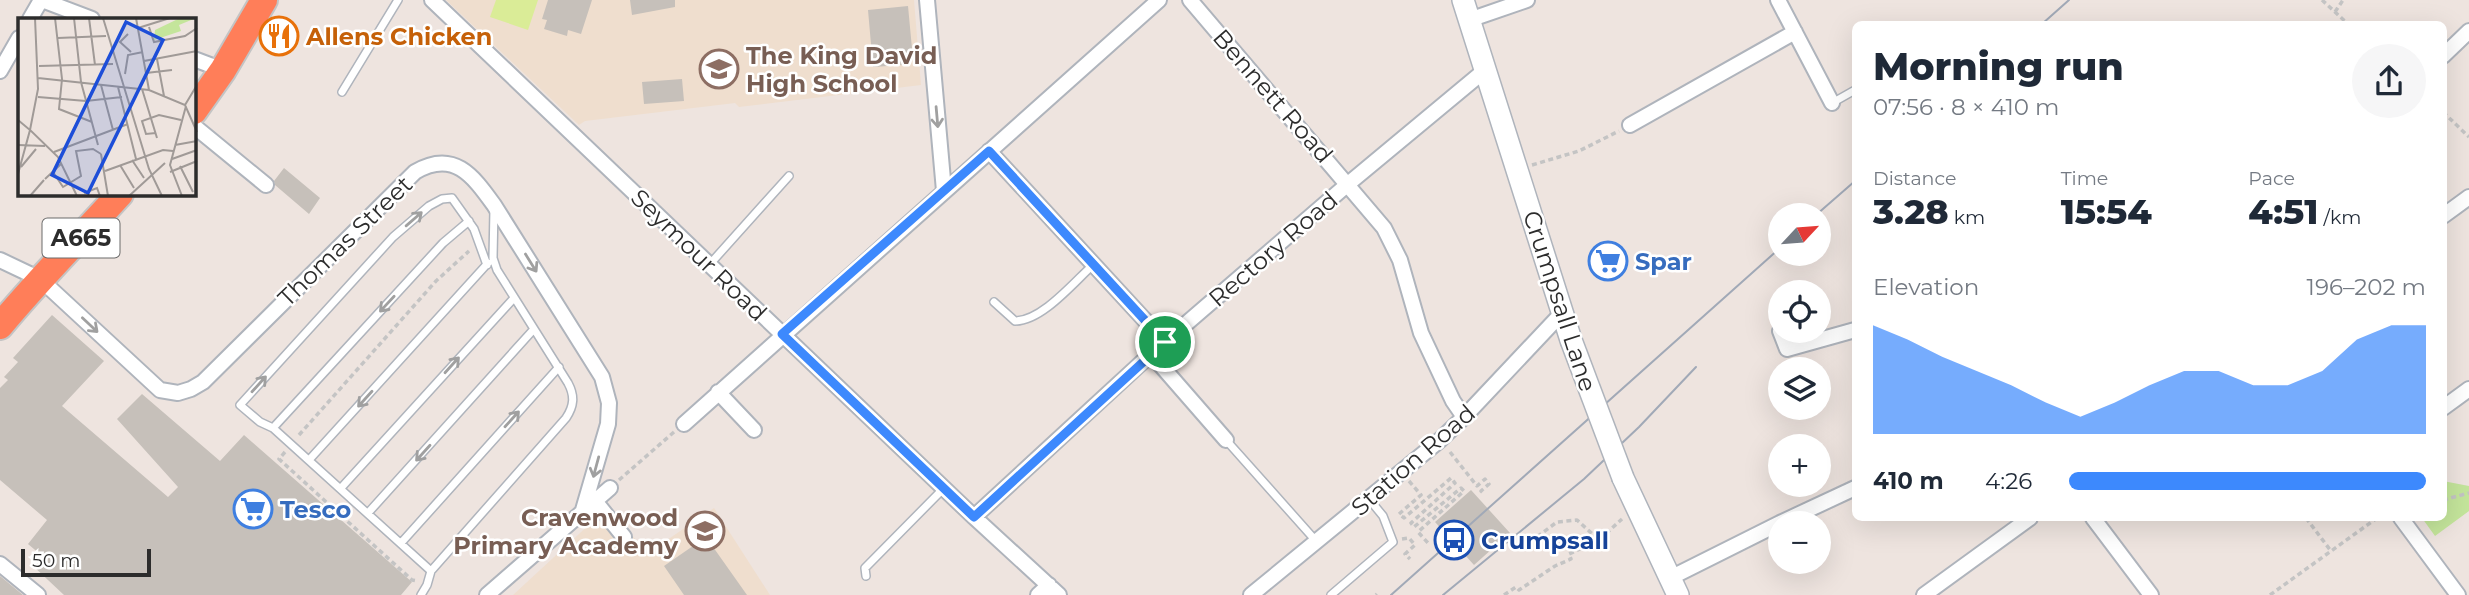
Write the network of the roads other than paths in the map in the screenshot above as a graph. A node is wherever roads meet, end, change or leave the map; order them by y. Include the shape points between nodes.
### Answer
1 (42, 0) edge
2 (264, 0) edge
3 (398, 0) edge
4 (432, 0) edge
5 (927, 0) edge
6 (1159, 0) edge
7 (1191, 0) edge
8 (1527, 0) edge
9 (1778, 0) edge
10 (1466, 10) edge
11 (31, 18) edge
12 (89, 18) edge
13 (2469, 31) edge
14 (1795, 33) junction
15 (18, 40) edge
16 (2447, 52) edge
17 (196, 60) edge
18 (223, 70) junction
19 (0, 71) edge
20 (1485, 71) junction
21 (342, 92) dead end
22 (1852, 92) edge
23 (1832, 103) joint
24 (196, 107) edge
25 (1630, 125) road end
26 (196, 128) edge
27 (989, 151) junction
28 (789, 176) dead end
29 (1348, 184) junction
30 (265, 186) dead end
31 (944, 191) junction
32 (118, 196) edge
33 (2467, 204) edge
34 (494, 205) junction
35 (2447, 214) edge
36 (469, 221) junction
37 (493, 258) junction
38 (0, 260) edge
39 (487, 265) junction
40 (709, 265) junction
41 (1093, 265) junction
42 (40, 279) junction
43 (514, 298) junction
44 (994, 302) dead end
45 (1563, 312) junction
46 (0, 326) edge
47 (534, 329) junction
48 (1852, 331) edge
49 (782, 334) junction
50 (1831, 337) edge
51 (1165, 342) junction
52 (1785, 343) edge
53 (1808, 343) edge
54 (1151, 354) junction
55 (559, 367) junction
56 (2469, 388) edge
57 (718, 392) junction
58 (2447, 405) edge
59 (1464, 417) junction
60 (684, 424) road end
61 (273, 428) junction
62 (754, 430) dead end
63 (1226, 440) joint
64 (309, 460) junction
65 (341, 488) junction
66 (610, 488) road end
67 (944, 488) junction
68 (1852, 489) edge
69 (1370, 499) junction
70 (589, 505) junction
71 (1806, 511) edge
72 (368, 513) junction
73 (974, 517) junction
74 (2026, 521) edge
75 (2095, 521) edge
76 (2403, 521) edge
77 (1768, 530) edge
78 (624, 537) dead end
79 (1317, 542) junction
80 (401, 543) junction
81 (0, 564) edge
82 (431, 570) junction
83 (866, 576) dead end
84 (1674, 586) edge
85 (1049, 592) edge
86 (1930, 593) edge
87 (38, 595) edge
88 (421, 595) edge
89 (487, 595) edge
90 (1251, 595) edge
91 (1331, 595) edge
92 (2151, 595) edge
93 (2458, 595) edge

1 - 11 street
1 - 12 street
2 - 18 highway
3 - 21 lane
4 - 40 street, Seymour Road
5 -> 31 street
6 - 27 street
7 - 29 street, Bennett Road
8 - 10 street
9 - 14 street
10 - 20 street, Crumpsall Lane
13 - 16 street
14 - 23 street
14 - 25 street
15 - 19 street
17 - 18 street
18 - 24 highway
20 - 29 street, Rectory Road
20 - 45 street, Crumpsall Lane
22 - 23 lane
26 - 30 street
27 - 31 street
27 - 41 street
28 - 40 lane
29 - 51 street, Rectory Road
29 - 59 street, Bennett Road via 1384,228 1401,260 1421,333
31 - 49 street
32 - 42 highway, A665
33 - 35 street
34 - 37 lane
42 -> 34 street, Thomas Street via 160,390 178,393 209,376 422,168 446,164 463,169
34 -> 70 street, Thomas Street via 602,377 608,424
36 - 39 lane
36 -> 61 lane via 443,243
61 -> 36 lane via 240,405 393,237 442,199 452,198
37 - 39 lane
37 - 43 lane
38 - 42 street, Thomas Street
39 -> 64 lane
40 - 49 street, Seymour Road
41 - 44 lane via 1031,318 1015,321
41 - 51 street
42 - 46 highway, A665
43 - 47 lane
65 -> 43 lane
45 - 59 street, Station Road
45 - 84 street, Crumpsall Lane, bridge via 1623,478
47 - 55 lane
47 -> 72 lane
48 - 50 street
49 - 57 street
49 - 67 street, Seymour Road
51 - 54 street, Rectory Road
52 - 53 street via 1787,349
54 - 63 street
54 - 73 street, Rectory Road
80 -> 55 lane
55 - 82 lane via 571,389 570,411
56 - 58 street
57 - 60 street
57 - 62 street
59 - 69 street, Station Road
61 - 64 lane
63 - 79 lane
64 - 65 lane
65 - 72 lane
66 - 70 street
67 - 73 street, Seymour Road
67 - 83 lane via 865,568
68 - 71 street
69 - 79 street, Station Road
69 - 91 lane via 1393,542
70 - 78 street
70 - 89 street
72 - 80 lane
73 - 85 street, Seymour Road
74 - 86 street
75 - 92 street
76 - 93 street
77 - 84 street
79 - 90 street, Station Road
80 - 82 lane
81 - 87 street
82 - 88 lane

